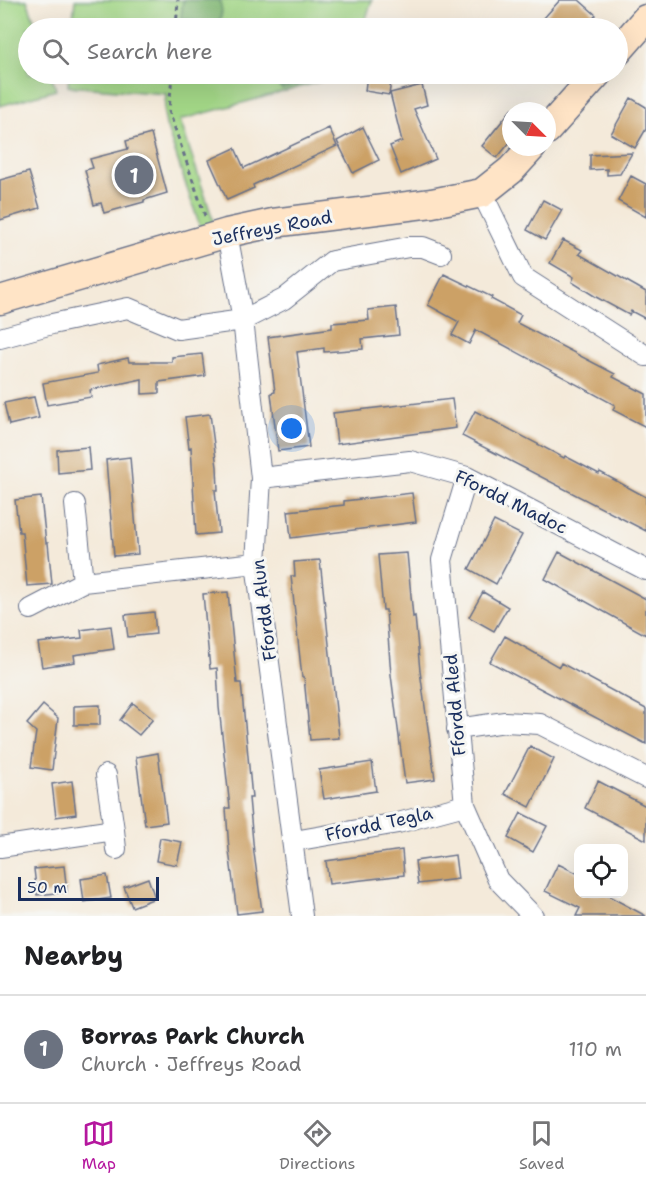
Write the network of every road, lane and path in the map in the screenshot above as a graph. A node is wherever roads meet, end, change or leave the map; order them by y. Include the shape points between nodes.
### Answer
1 (178, 0) edge
2 (177, 18) edge
3 (646, 19) edge
4 (628, 40) edge
5 (171, 84) edge
6 (588, 84) edge
7 (556, 120) edge
8 (524, 156) edge
9 (482, 193) junction
10 (220, 236) junction
11 (441, 254) dead end
12 (0, 300) edge
13 (243, 320) junction
14 (0, 338) edge
15 (646, 356) edge
16 (467, 477) junction
17 (261, 478) junction
18 (75, 504) dead end
19 (256, 563) junction
20 (646, 570) edge
21 (83, 582) junction
22 (31, 609) dead end
23 (457, 729) junction
24 (106, 775) dead end
25 (646, 778) edge
26 (465, 805) junction
27 (294, 841) junction
28 (0, 847) edge
29 (302, 916) edge
30 (533, 916) edge

1 - 2 path
3 - 4 street
5 - 10 path via 169,111
6 - 7 street
8 - 9 street, Jeffreys Road
9 - 10 street, Jeffreys Road via 273,223
9 - 15 street via 523,277
10 - 12 street, Jeffreys Road
10 - 13 street, Ffordd Alun
11 - 13 street via 409,247 332,261 285,299
13 - 14 street via 178,329 128,308
13 - 17 street, Ffordd Alun
16 - 17 street, Ffordd Madoc via 410,461
16 - 20 street, Ffordd Madoc
16 - 23 street, Ffordd Aled via 442,560
17 - 19 street, Ffordd Alun
18 - 21 street
19 - 21 street
19 - 27 street, Ffordd Alun
21 - 22 street
23 - 25 street via 505,722 540,724
23 - 26 street, Ffordd Aled
24 - 28 street via 115,840
26 - 27 street, Ffordd Tegla via 398,823
26 - 30 street, Ffordd Aled via 498,880
27 - 29 street, Ffordd Alun

